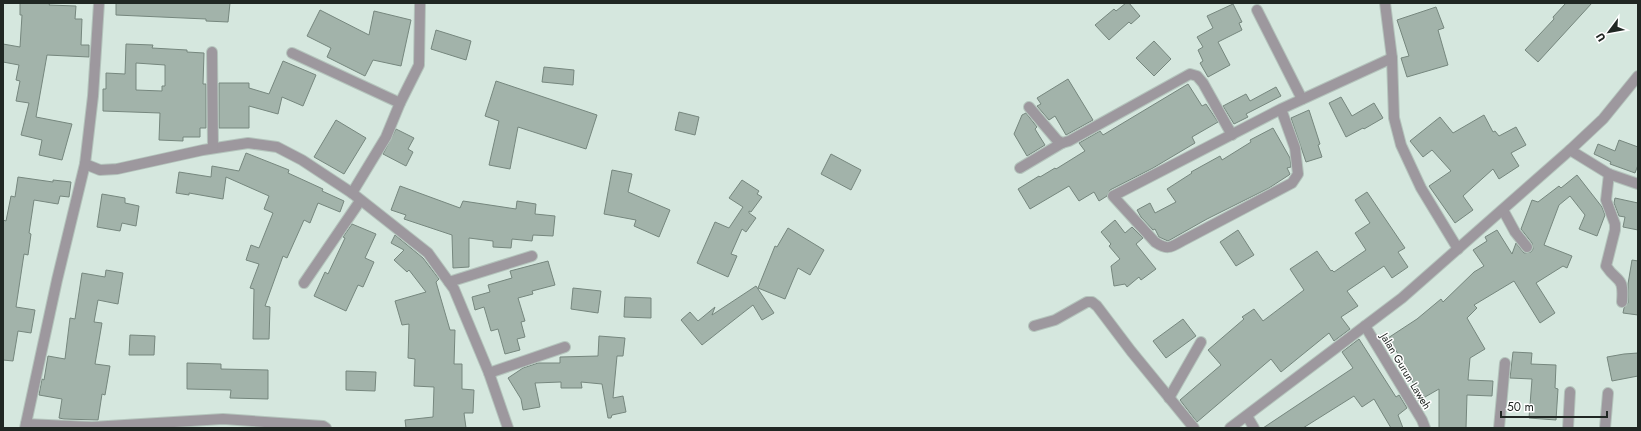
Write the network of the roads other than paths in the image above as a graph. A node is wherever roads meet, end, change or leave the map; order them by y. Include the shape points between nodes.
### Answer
1 (99, 3) edge
2 (420, 3) edge
3 (1385, 3) edge
4 (1257, 10) dead end
5 (212, 52) dead end
6 (292, 53) dead end
7 (1392, 58) junction
8 (1638, 76) edge
9 (1302, 99) junction
10 (400, 103) junction
11 (1029, 107) dead end
12 (1281, 109) junction
13 (1232, 135) junction
14 (1062, 143) junction
15 (213, 148) junction
16 (1570, 150) junction
17 (85, 164) junction
18 (1020, 168) dead end
19 (1609, 174) junction
20 (1638, 184) edge
21 (352, 193) junction
22 (360, 201) junction
23 (1503, 210) junction
24 (1527, 247) dead end
25 (1458, 249) junction
26 (532, 256) dead end
27 (449, 282) junction
28 (304, 283) dead end
29 (1622, 302) dead end
30 (1034, 326) dead end
31 (1366, 326) junction
32 (1201, 342) dead end
33 (565, 347) dead end
34 (1505, 363) dead end
35 (489, 373) junction
36 (1570, 392) dead end
37 (1608, 393) dead end
38 (1169, 398) junction
39 (1247, 416) junction
40 (25, 426) edge
41 (326, 428) edge
42 (508, 428) edge
43 (1194, 428) edge
44 (1230, 428) edge
45 (1254, 428) edge
46 (1425, 428) edge
47 (1499, 428) edge
48 (1568, 428) edge
49 (1605, 428) edge

1 - 17 street via 93,96
2 - 10 street via 419,65
3 - 7 street
4 - 9 street
5 - 15 street
6 - 10 street
7 - 9 street
7 - 25 street via 1394,118 1401,145 1409,165
8 - 16 street via 1603,119
9 - 12 street
10 - 21 street via 386,137
11 - 14 street
12 - 13 street
12 - 13 street via 1295,148 1298,174 1292,183 1182,241 1170,247 1163,247 1155,242 1113,196
13 - 14 street via 1203,82 1190,74
14 - 18 street
15 - 17 street via 117,169 100,170
15 - 21 street via 248,143 276,147 302,160
16 - 19 street
16 - 23 street
17 - 40 street
19 - 20 street
19 - 29 street via 1606,200 1615,230 1606,266 1622,283
21 - 22 street
22 - 27 street via 428,253
22 - 28 street
23 - 24 street
23 - 25 street
25 - 31 street
26 - 27 street
27 - 35 street
30 - 38 street via 1055,320 1087,302 1092,302
31 - 39 street
31 - 46 street, Jalan Gurun Laweh
32 - 38 street
33 - 35 street
34 - 47 street
35 - 42 street
36 - 48 street
37 - 49 street
38 - 43 street
39 - 44 street
39 - 45 street
40 - 41 street via 92,427 223,419

